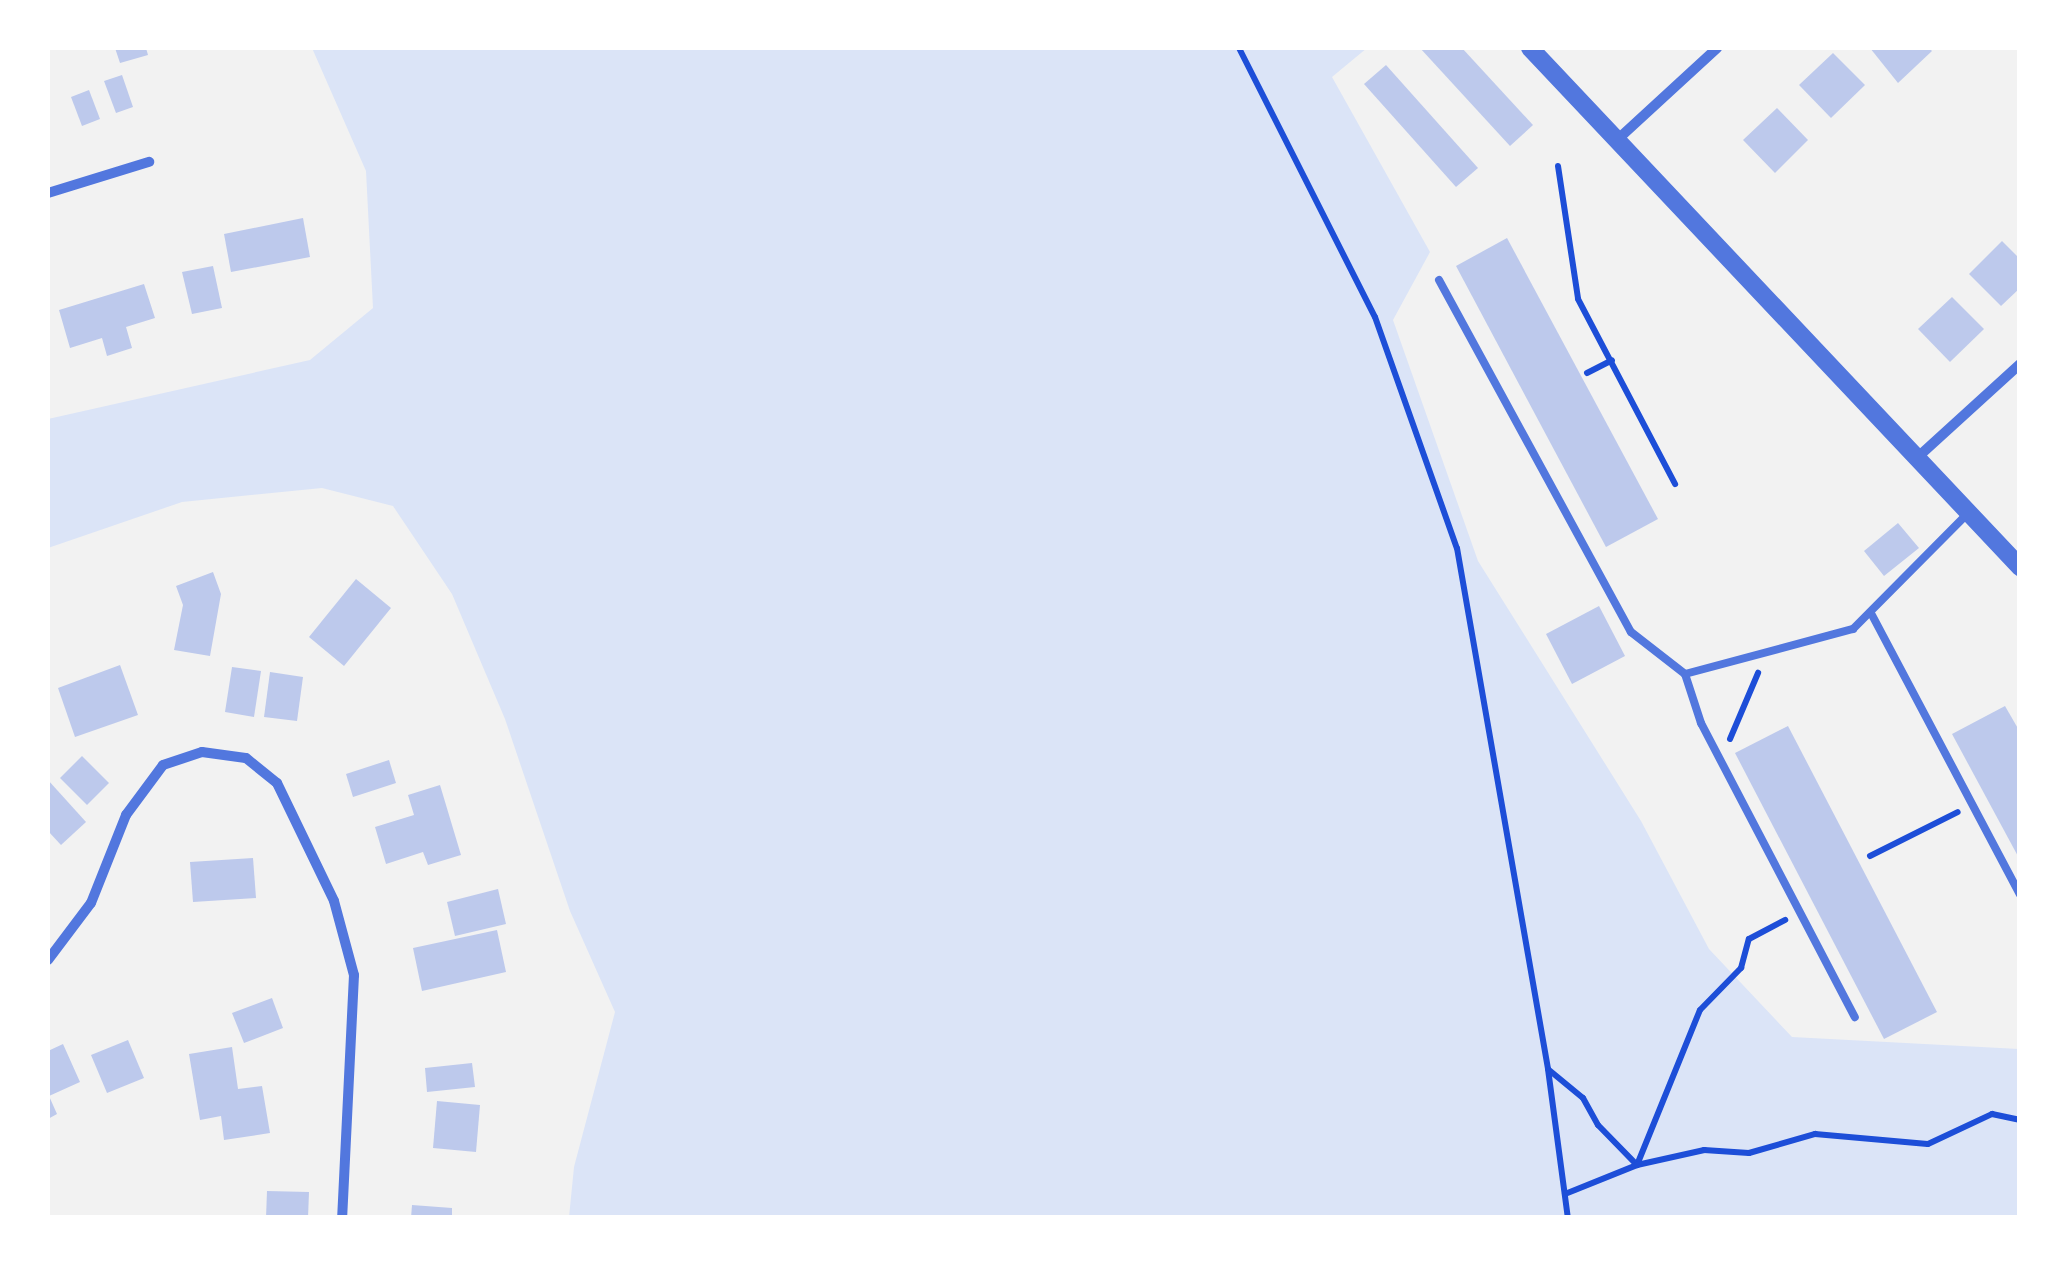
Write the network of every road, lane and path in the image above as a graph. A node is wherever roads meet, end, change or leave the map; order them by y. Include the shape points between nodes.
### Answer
1 (1239, 48) edge
2 (1530, 48) edge
3 (1717, 48) edge
4 (1617, 140) junction
5 (149, 162) dead end
6 (1558, 166) dead end
7 (48, 193) edge
8 (1439, 280) dead end
9 (1612, 360) junction
10 (2020, 364) edge
11 (1586, 373) dead end
12 (1919, 456) junction
13 (1675, 484) dead end
14 (1969, 512) junction
15 (2020, 567) edge
16 (1872, 614) junction
17 (1763, 652) junction
18 (1685, 674) junction
19 (1720, 758) junction
20 (1972, 805) junction
21 (1870, 856) dead end
22 (2020, 894) edge
23 (1800, 912) junction
24 (48, 960) edge
25 (1856, 1017) dead end
26 (1548, 1069) junction
27 (2020, 1120) edge
28 (1637, 1165) junction
29 (1565, 1194) junction
30 (342, 1218) edge
31 (1568, 1218) edge

1 - 26 path via 1375,317 1457,548
2 - 4 street
3 - 4 street
4 - 12 street
5 - 7 street
6 - 9 path via 1578,300
8 - 18 lane via 1631,632
9 - 11 path
9 - 13 path
10 - 12 street
12 - 14 street
14 - 15 street
14 - 16 lane
16 - 17 lane via 1853,629
16 - 20 lane
17 - 18 lane
17 - 19 path via 1754,693
18 - 19 lane
19 - 23 lane
20 - 21 path
20 - 22 lane
23 - 25 lane
23 - 28 path via 1749,938 1741,968 1700,1010
24 - 30 street via 91,903 126,815 163,765 202,752 246,758 277,783 334,901 354,975
26 - 28 path via 1583,1098 1598,1125
26 - 29 path
27 - 28 path via 1992,1114 1928,1144 1815,1134 1749,1153 1704,1150
28 - 29 path
29 - 31 path

